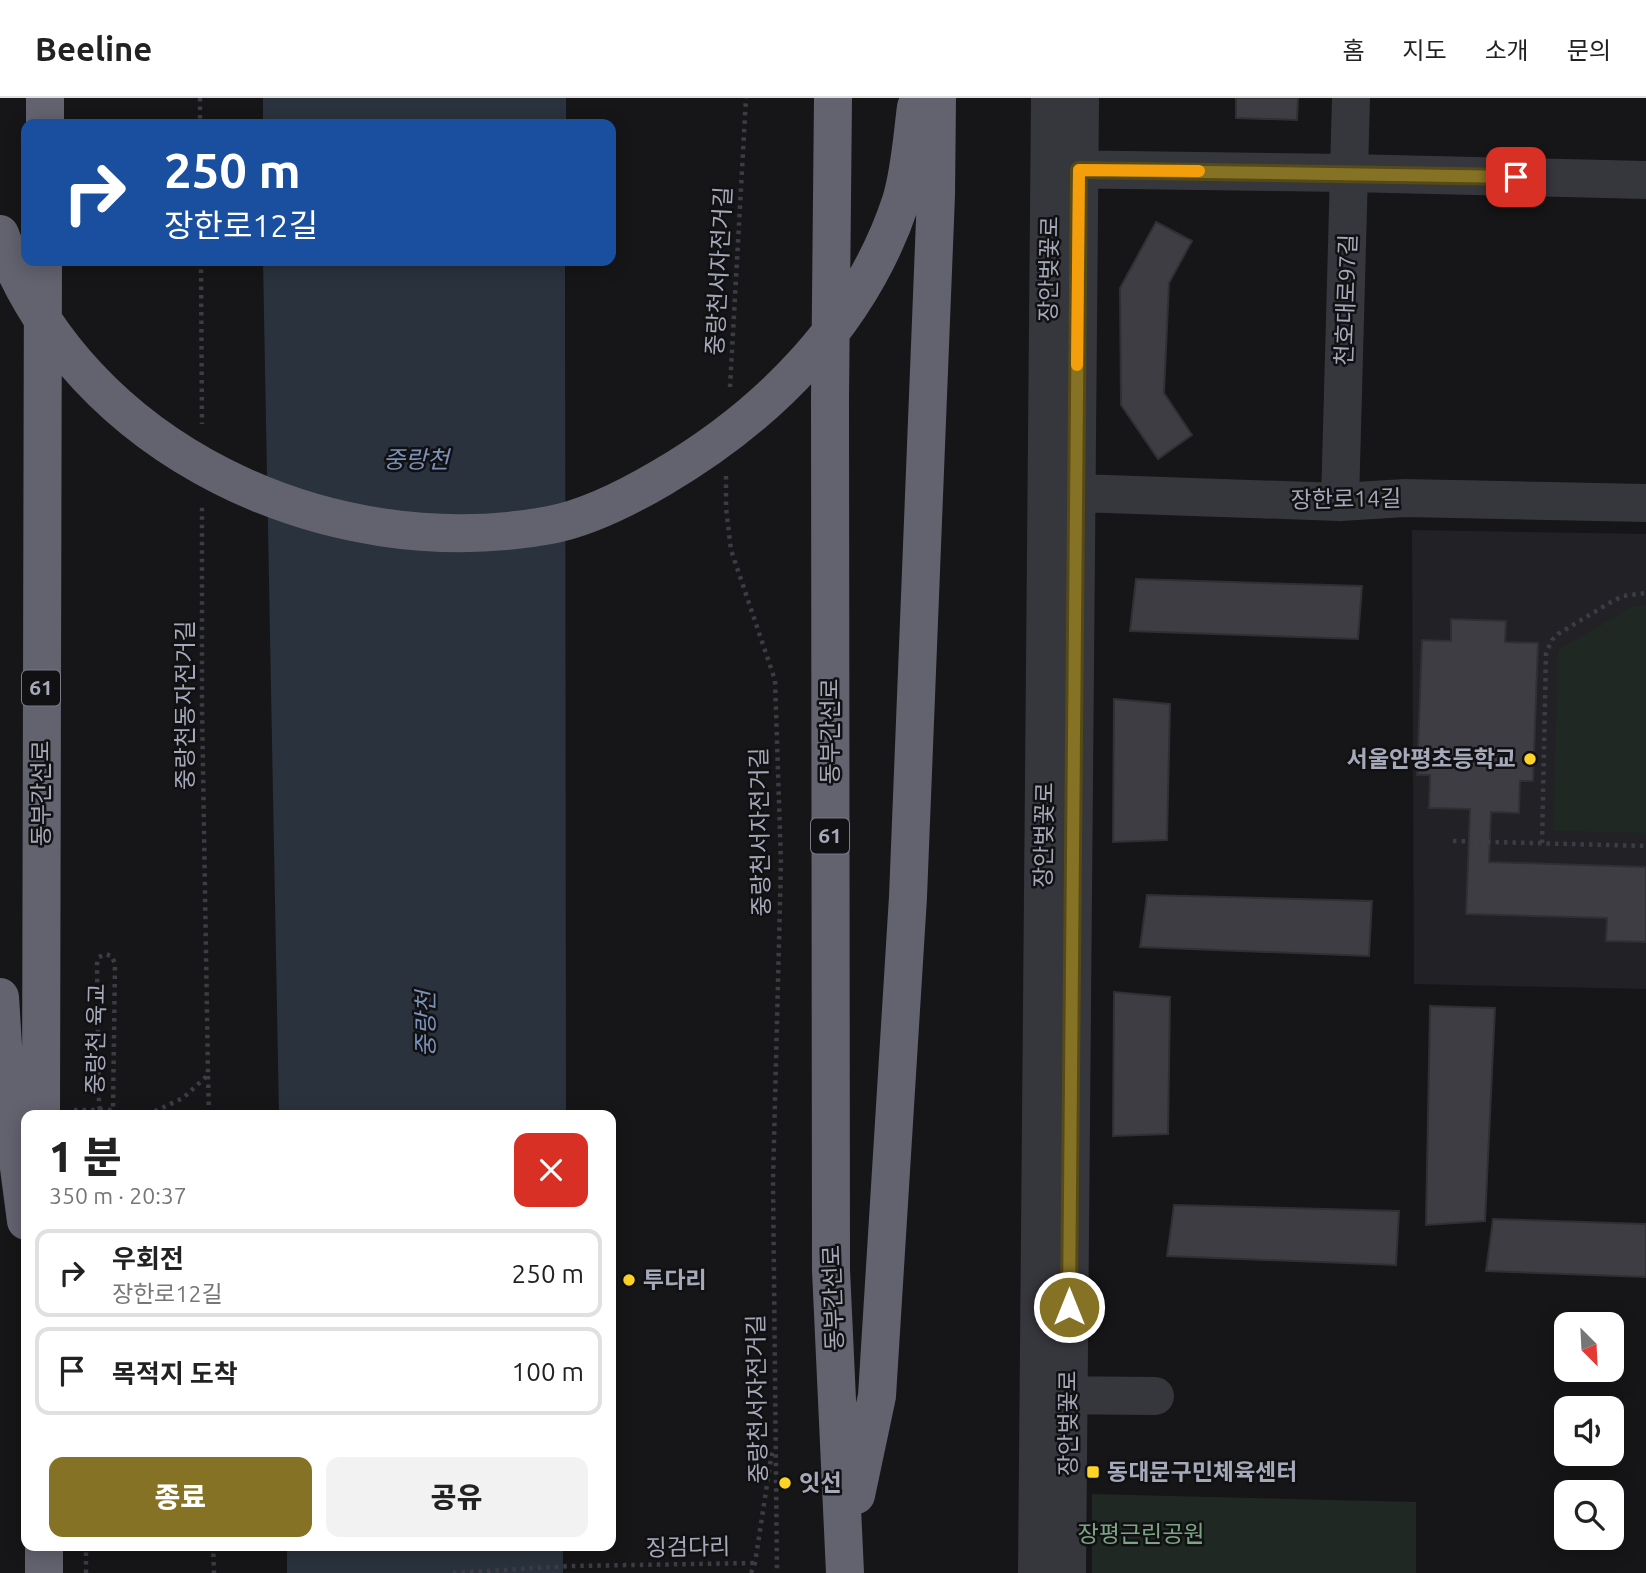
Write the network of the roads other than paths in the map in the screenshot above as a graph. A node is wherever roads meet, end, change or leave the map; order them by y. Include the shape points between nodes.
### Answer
1 (45, 98) edge
2 (833, 98) edge
3 (916, 98) edge
4 (937, 98) edge
5 (1050, 98) edge
6 (1080, 98) edge
7 (1351, 98) edge
8 (45, 119) edge
9 (1065, 169) junction
10 (1350, 173) junction
11 (1646, 180) edge
12 (0, 234) edge
13 (43, 266) edge
14 (1061, 493) junction
15 (1340, 502) junction
16 (1646, 503) edge
17 (0, 997) edge
18 (52, 1110) edge
19 (21, 1183) edge
20 (1053, 1395) junction
21 (1155, 1396) dead end
22 (44, 1551) edge
23 (845, 1561) edge
24 (44, 1573) edge
25 (1037, 1573) edge
26 (1067, 1573) edge

1 - 8 highway
2 - 23 highway, 동부간선로 / 61 via 831,1270
3 - 12 highway via 901,200 868,275 822,344 755,414 723,439 644,488 601,509 551,525 450,533 397,530 306,510 257,494 211,471 126,413 70,356 24,288
4 - 23 highway via 908,897 877,1396
5 - 9 street, 장안벚꽃로
6 - 9 street, 장안벚꽃로
7 - 10 street, 천호대로97길
9 - 10 street
9 - 14 street, 장안벚꽃로
10 - 11 street
10 - 15 street, 천호대로97길
13 - 18 highway, 동부간선로 / 61
14 - 15 street, 장한로14길
14 - 20 street, 장안벚꽃로
15 - 16 street, 장한로14길 via 1405,498
17 - 19 highway
20 - 21 street
20 - 25 street, 장안벚꽃로
20 - 26 street, 장안벚꽃로
22 - 24 highway

